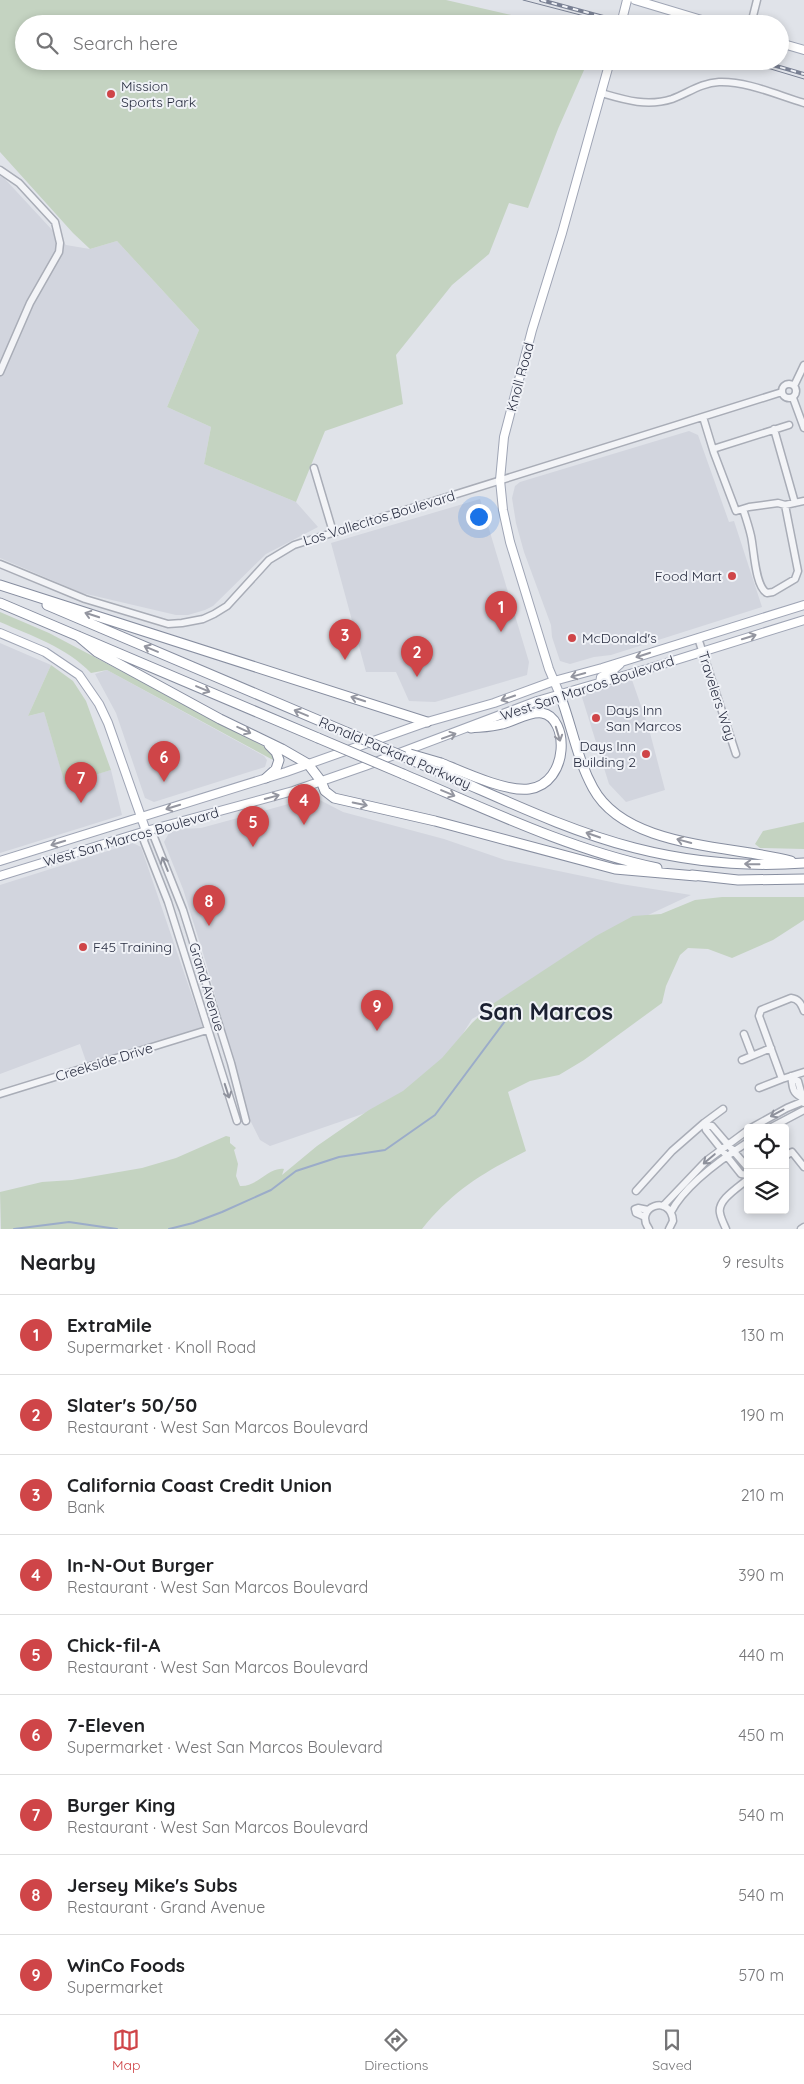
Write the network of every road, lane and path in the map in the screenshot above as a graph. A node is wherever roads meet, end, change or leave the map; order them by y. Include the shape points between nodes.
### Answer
1 (627, 0) edge
2 (635, 0) edge
3 (756, 0) edge
4 (623, 15) edge
5 (685, 15) edge
6 (753, 15) edge
7 (789, 46) edge
8 (804, 50) edge
9 (607, 70) edge
10 (601, 93) junction
11 (804, 103) edge
12 (0, 170) edge
13 (804, 365) edge
14 (0, 372) edge
15 (794, 386) junction
16 (782, 392) junction
17 (793, 398) junction
18 (703, 417) junction
19 (789, 424) dead end
20 (804, 428) edge
21 (774, 429) junction
22 (713, 449) junction
23 (314, 468) dead end
24 (500, 480) junction
25 (804, 501) edge
26 (795, 503) junction
27 (785, 505) junction
28 (743, 509) junction
29 (333, 532) junction
30 (0, 564) edge
31 (0, 585) edge
32 (0, 603) edge
33 (804, 605) edge
34 (804, 620) edge
35 (0, 633) edge
36 (78, 636) junction
37 (698, 638) junction
38 (702, 651) junction
39 (622, 662) junction
40 (554, 682) junction
41 (600, 683) junction
42 (560, 695) junction
43 (427, 722) junction
44 (471, 728) junction
45 (262, 738) junction
46 (378, 746) junction
47 (736, 754) dead end
48 (308, 764) junction
49 (266, 778) junction
50 (321, 781) junction
51 (142, 817) junction
52 (146, 831) junction
53 (0, 861) edge
54 (802, 863) edge
55 (0, 876) edge
56 (696, 876) junction
57 (804, 879) edge
58 (804, 1011) edge
59 (207, 1030) junction
60 (744, 1034) dead end
61 (771, 1048) junction
62 (752, 1055) junction
63 (742, 1060) dead end
64 (804, 1072) edge
65 (791, 1077) junction
66 (782, 1078) junction
67 (759, 1088) dead end
68 (0, 1094) edge
69 (803, 1101) edge
70 (723, 1109) dead end
71 (804, 1110) edge
72 (237, 1121) dead end
73 (246, 1121) dead end
74 (705, 1124) junction
75 (758, 1124) edge
76 (778, 1124) edge
77 (744, 1133) edge
78 (728, 1144) junction
79 (744, 1145) edge
80 (722, 1150) junction
81 (734, 1151) junction
82 (789, 1154) edge
83 (727, 1156) junction
84 (744, 1163) edge
85 (804, 1167) edge
86 (744, 1174) edge
87 (744, 1183) edge
88 (636, 1192) dead end
89 (663, 1206) junction
90 (632, 1207) dead end
91 (671, 1212) junction
92 (647, 1214) junction
93 (673, 1222) junction
94 (804, 1227) edge
95 (648, 1229) edge
96 (669, 1229) edge
97 (678, 1229) edge
98 (726, 1229) edge
99 (801, 1229) edge

1 - 4 main road
2 - 5 main road
3 - 6 street
7 - 8 main road
9 - 10 main road, Knoll Road
10 - 11 street via 637,103 660,102 717,82
10 - 24 main road, Knoll Road via 504,437
12 - 14 street via 19,183 57,226 60,243
13 - 15 street
15 - 16 street via 786,385
15 - 17 street via 797,393
16 - 17 street via 786,398
16 - 18 street, Los Vallecitos Boulevard
17 - 20 street
18 - 22 street
18 - 24 street, Los Vallecitos Boulevard
19 - 21 street
21 - 22 street
21 - 26 street
22 - 28 street via 736,511
23 - 29 street
24 - 29 street, Los Vallecitos Boulevard
24 - 40 main road, Knoll Road via 510,542
25 - 26 street
26 - 27 street
27 - 28 street via 778,503
27 - 28 street via 798,571 795,579 768,593 762,588
29 - 30 street, Los Vallecitos Boulevard via 281,552 269,560 227,606 192,622 168,624 94,602
43 -> 31 highway
46 -> 31 highway, Ronald Packard Parkway, bridge
32 - 36 highway, Ronald Packard Parkway
33 - 37 main road, West San Marcos Boulevard
38 -> 34 main road, West San Marcos Boulevard
35 - 51 main road, Grand Avenue via 45,652 79,675 108,723
36 -> 45 highway via 97,652
36 -> 56 highway, Ronald Packard Parkway, bridge via 583,849 618,860
37 - 38 street, Travelers Way
37 -> 39 main road, West San Marcos Boulevard
38 - 41 main road, West San Marcos Boulevard
38 - 47 street, Travelers Way
39 -> 40 main road, West San Marcos Boulevard
39 - 41 main road via 601,677
40 - 42 main road, Knoll Road
40 -> 43 main road, West San Marcos Boulevard
41 - 42 main road, West San Marcos Boulevard
42 - 44 main road, West San Marcos Boulevard
54 -> 42 highway via 670,837 615,815 603,803 585,772
43 - 48 main road, West San Marcos Boulevard
44 -> 46 highway, bridge via 544,713 554,720 561,742 561,758 546,782 528,789 509,788 440,763
50 -> 44 main road, West San Marcos Boulevard
45 - 48 highway
45 - 49 highway via 280,760
54 -> 46 highway, Ronald Packard Parkway, bridge via 719,862 634,848 564,825
48 - 49 main road, West San Marcos Boulevard
48 - 50 highway
49 -> 51 main road, West San Marcos Boulevard
52 -> 50 main road, West San Marcos Boulevard
50 -> 56 highway via 325,791 334,798 615,869
51 - 52 main road, Grand Avenue
51 -> 53 main road, West San Marcos Boulevard
52 - 55 main road, West San Marcos Boulevard
52 - 59 street, Grand Avenue via 144,841 168,902
73 -> 52 street, Grand Avenue via 183,910 154,837
56 - 57 highway, Ronald Packard Parkway via 738,880
58 - 61 street via 795,998 761,1010 759,1016
59 - 68 street, Creekside Drive
59 -> 72 street, Grand Avenue
60 - 62 street
61 - 62 street
61 - 66 street
62 - 63 street
64 - 65 street
65 - 66 street
65 - 69 street via 790,1084
66 - 67 street
69 -> 75 street
70 - 74 street
71 - 76 street
74 - 78 street via 712,1126
74 - 80 street
74 - 88 street via 655,1168
77 - 78 street
78 - 80 street
78 - 81 street
79 - 81 street
80 - 83 street
80 -> 89 street via 706,1161
81 - 83 street
81 - 84 street
82 - 85 street via 792,1152
83 - 86 street
83 - 91 street via 701,1177
87 - 98 street via 720,1208
89 - 91 street
89 - 92 street via 655,1206
90 - 92 street
91 - 93 street
92 - 95 street
93 - 96 street
93 - 97 street
94 - 99 street

